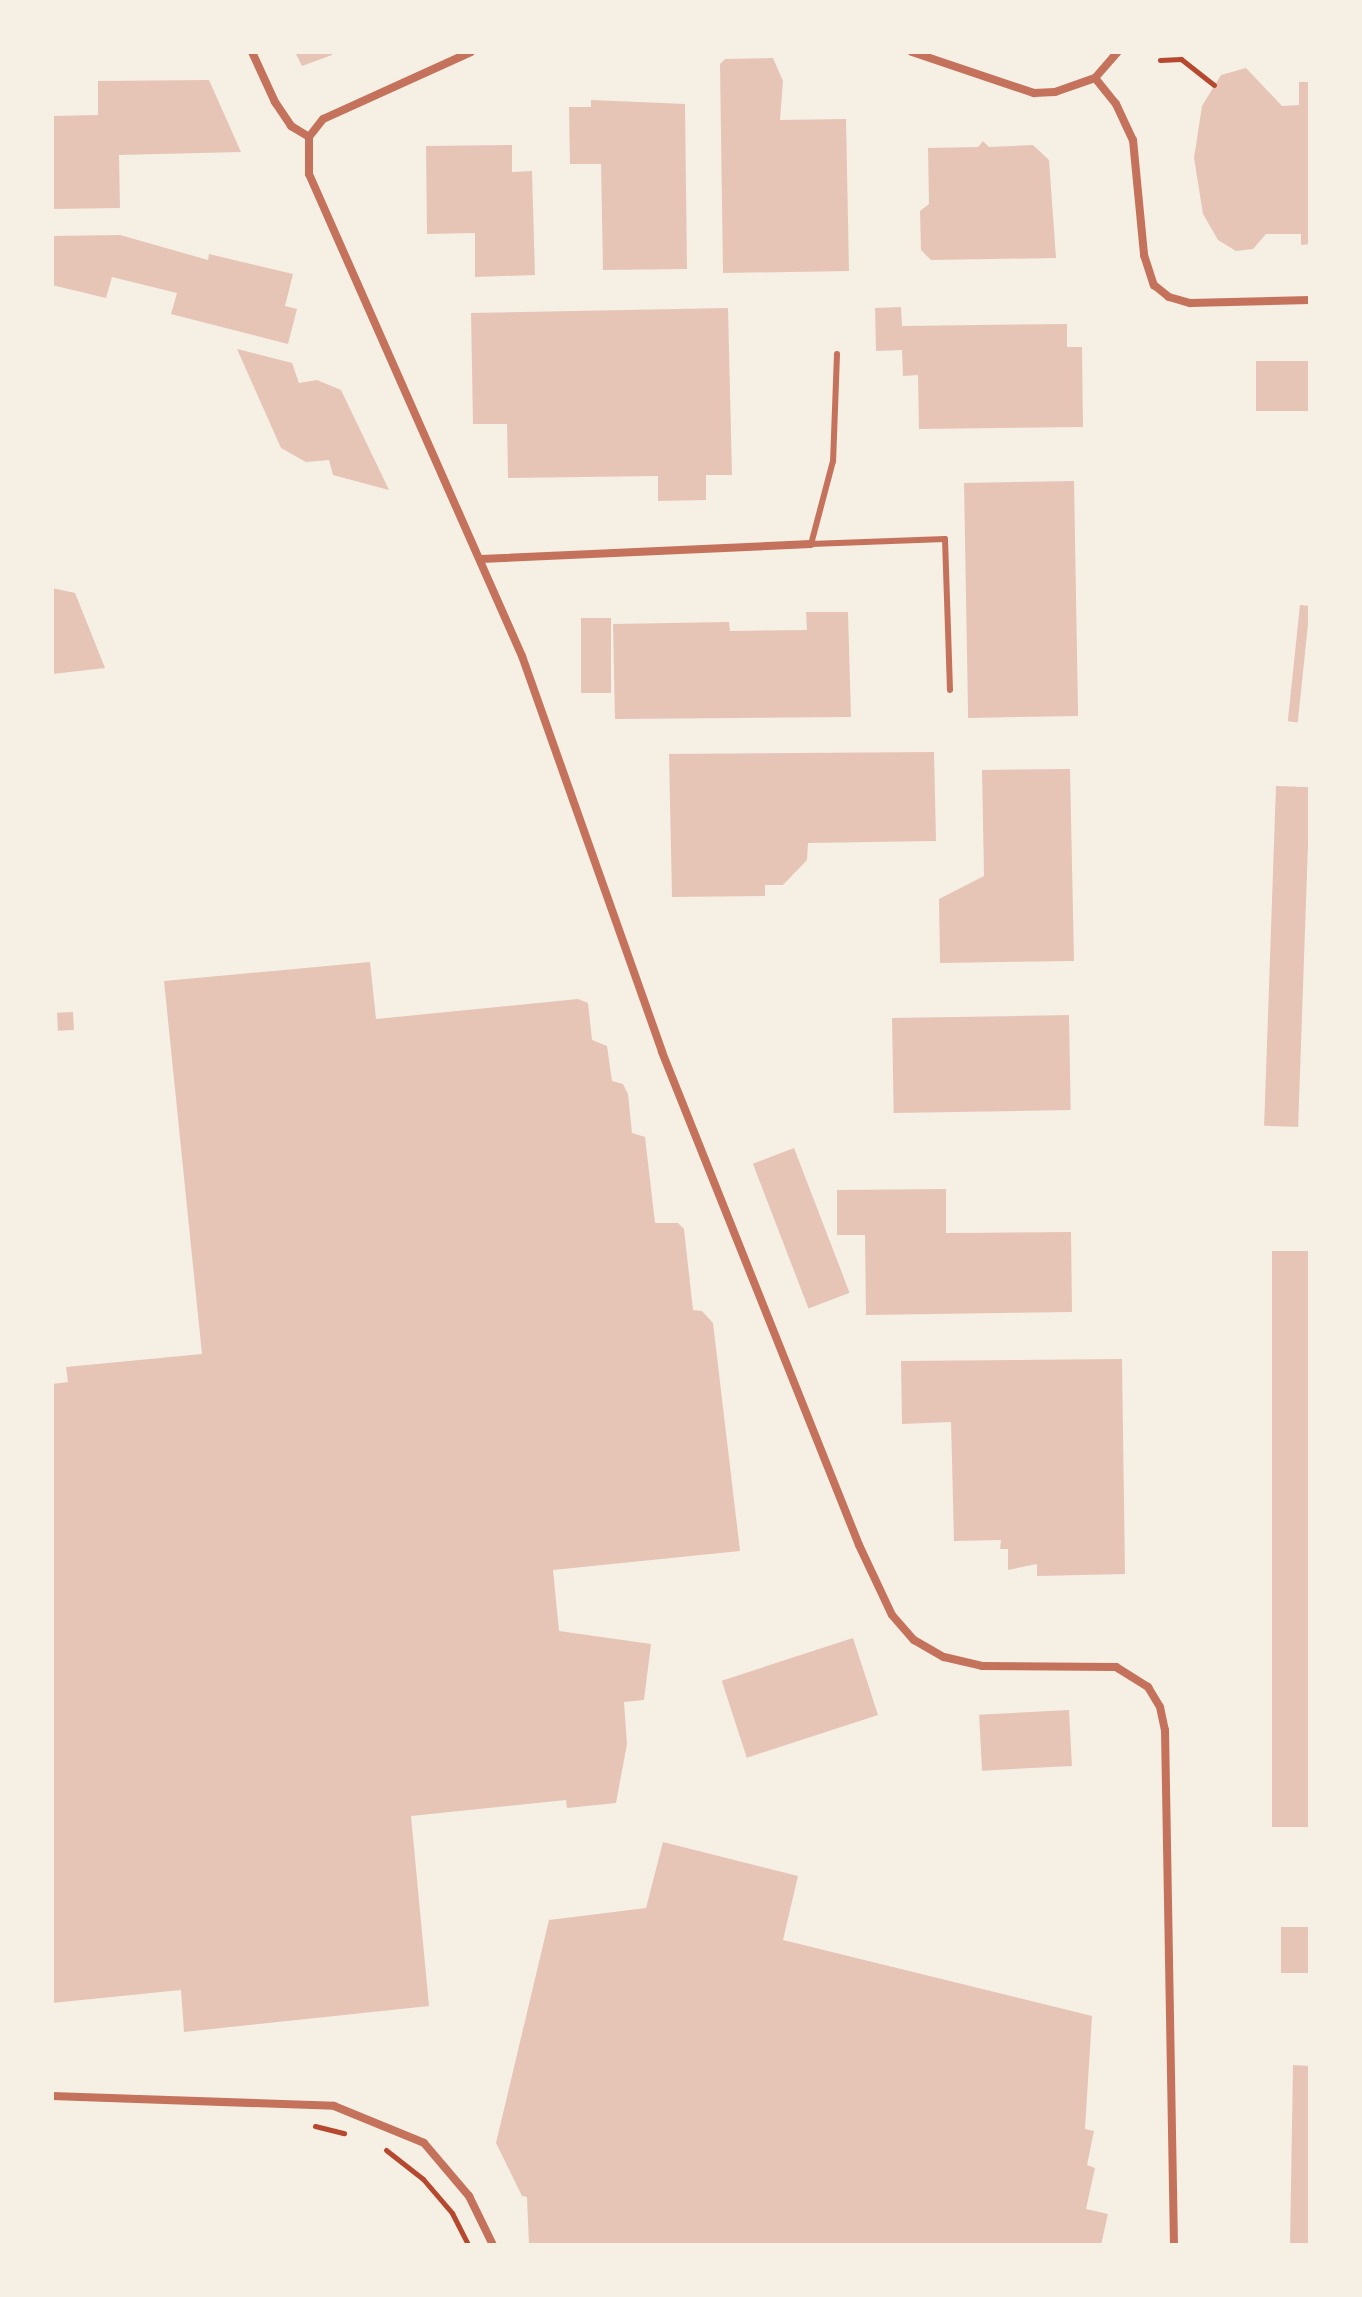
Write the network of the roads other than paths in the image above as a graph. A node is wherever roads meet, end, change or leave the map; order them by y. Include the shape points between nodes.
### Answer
1 (252, 52) edge
2 (471, 52) edge
3 (912, 52) edge
4 (1118, 52) edge
5 (1095, 78) junction
6 (309, 137) junction
7 (1310, 300) edge
8 (837, 354) dead end
9 (811, 544) junction
10 (481, 559) junction
11 (950, 690) dead end
12 (52, 2096) edge
13 (493, 2245) edge
14 (1174, 2245) edge

1 - 6 street via 291,126
2 - 6 street via 345,106 323,119
3 - 5 street via 1034,93 1055,92
4 - 5 street
5 - 7 street via 1116,104 1133,140 1144,255 1154,285 1169,297 1190,303
6 - 10 street via 309,174
8 - 9 lane via 833,461
9 - 10 street
9 - 11 lane via 945,539
10 - 14 street via 522,656 662,1052 859,1545 892,1615 914,1640 944,1657 982,1666 1116,1667 1148,1687 1160,1707 1165,1730
12 - 13 street via 334,2106 424,2143 469,2196

